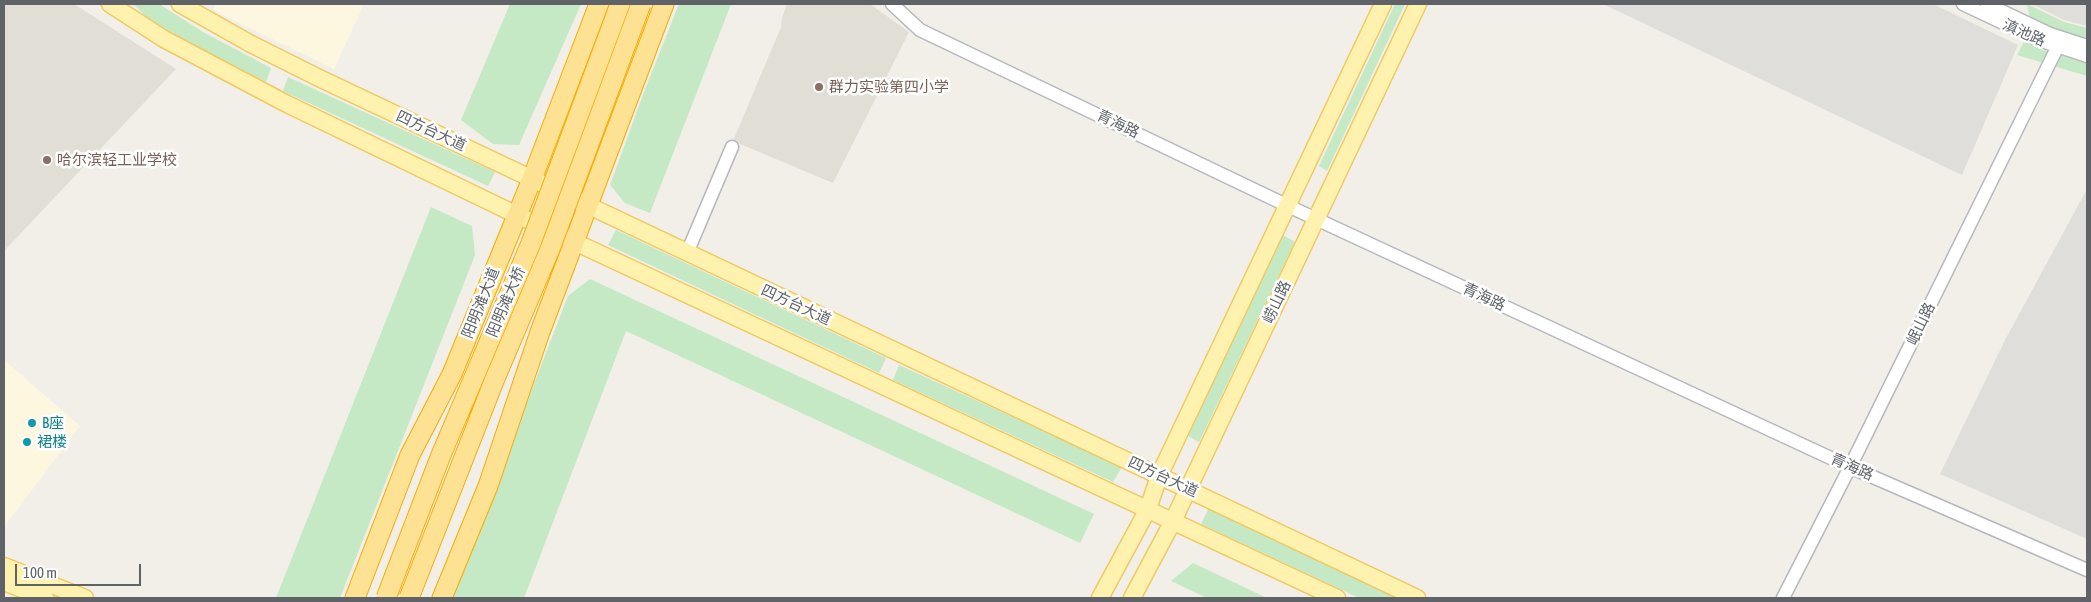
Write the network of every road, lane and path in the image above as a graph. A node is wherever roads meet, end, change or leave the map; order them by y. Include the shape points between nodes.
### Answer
1 (110, 4) edge
2 (180, 4) edge
3 (599, 4) edge
4 (620, 4) edge
5 (641, 4) edge
6 (664, 4) edge
7 (892, 4) edge
8 (1383, 4) edge
9 (1418, 4) edge
10 (1962, 4) edge
11 (1987, 4) edge
12 (2087, 46) edge
13 (2057, 48) junction
14 (2087, 56) edge
15 (732, 147) dead end
16 (532, 179) junction
17 (1286, 205) junction
18 (588, 206) junction
19 (517, 214) junction
20 (1316, 219) junction
21 (574, 241) junction
22 (687, 253) junction
23 (540, 332) junction
24 (452, 374) junction
25 (1850, 467) junction
26 (1159, 476) junction
27 (1188, 489) junction
28 (1148, 509) junction
29 (1173, 521) junction
30 (4, 566) edge
31 (2087, 570) edge
32 (4, 582) edge
33 (45, 598) edge
34 (85, 598) edge
35 (355, 598) edge
36 (369, 598) edge
37 (386, 598) edge
38 (409, 598) edge
39 (430, 598) edge
40 (442, 598) edge
41 (1100, 598) edge
42 (1132, 598) edge
43 (1337, 598) edge
44 (1417, 598) edge
45 (1783, 598) edge

1 - 19 main road via 164,39 244,83
2 - 16 main road, 四方台大道 via 319,78
3 - 16 highway, 阳明滩大道
4 - 37 highway, 阳明滩大桥, bridge via 531,243 441,455
5 - 38 highway, 阳明滩大桥, bridge via 550,249
6 - 18 highway
7 - 17 street, 青海路 via 920,30
8 - 17 main road
9 - 20 main road, 崂山路
10 - 13 street, 滇池路
11 - 12 street, 滇池路 via 2050,34
13 - 14 street, 滇池路
13 - 25 street, 岷山路
15 - 22 street
16 - 18 main road, 四方台大道
16 - 19 highway, 阳明滩大道
17 - 20 street, 青海路
17 - 26 main road
18 - 21 highway
18 - 22 main road, 四方台大道
19 - 21 main road
19 - 24 highway, 阳明滩大道
20 - 25 street, 青海路
20 - 27 main road, 崂山路
21 - 23 highway
21 - 28 main road
22 - 26 main road, 四方台大道
23 - 39 highway
23 - 40 highway via 488,486
24 - 35 highway, 阳明滩大道 via 410,455
24 - 36 highway
25 - 31 street, 青海路
25 - 45 street, 岷山路
26 - 27 main road, 四方台大道
26 - 28 main road
27 - 29 main road, 崂山路
27 - 44 main road, 四方台大道
28 - 29 main road
28 - 41 main road
29 - 42 main road, 崂山路
29 - 43 main road
30 - 34 main road
32 - 33 main road

